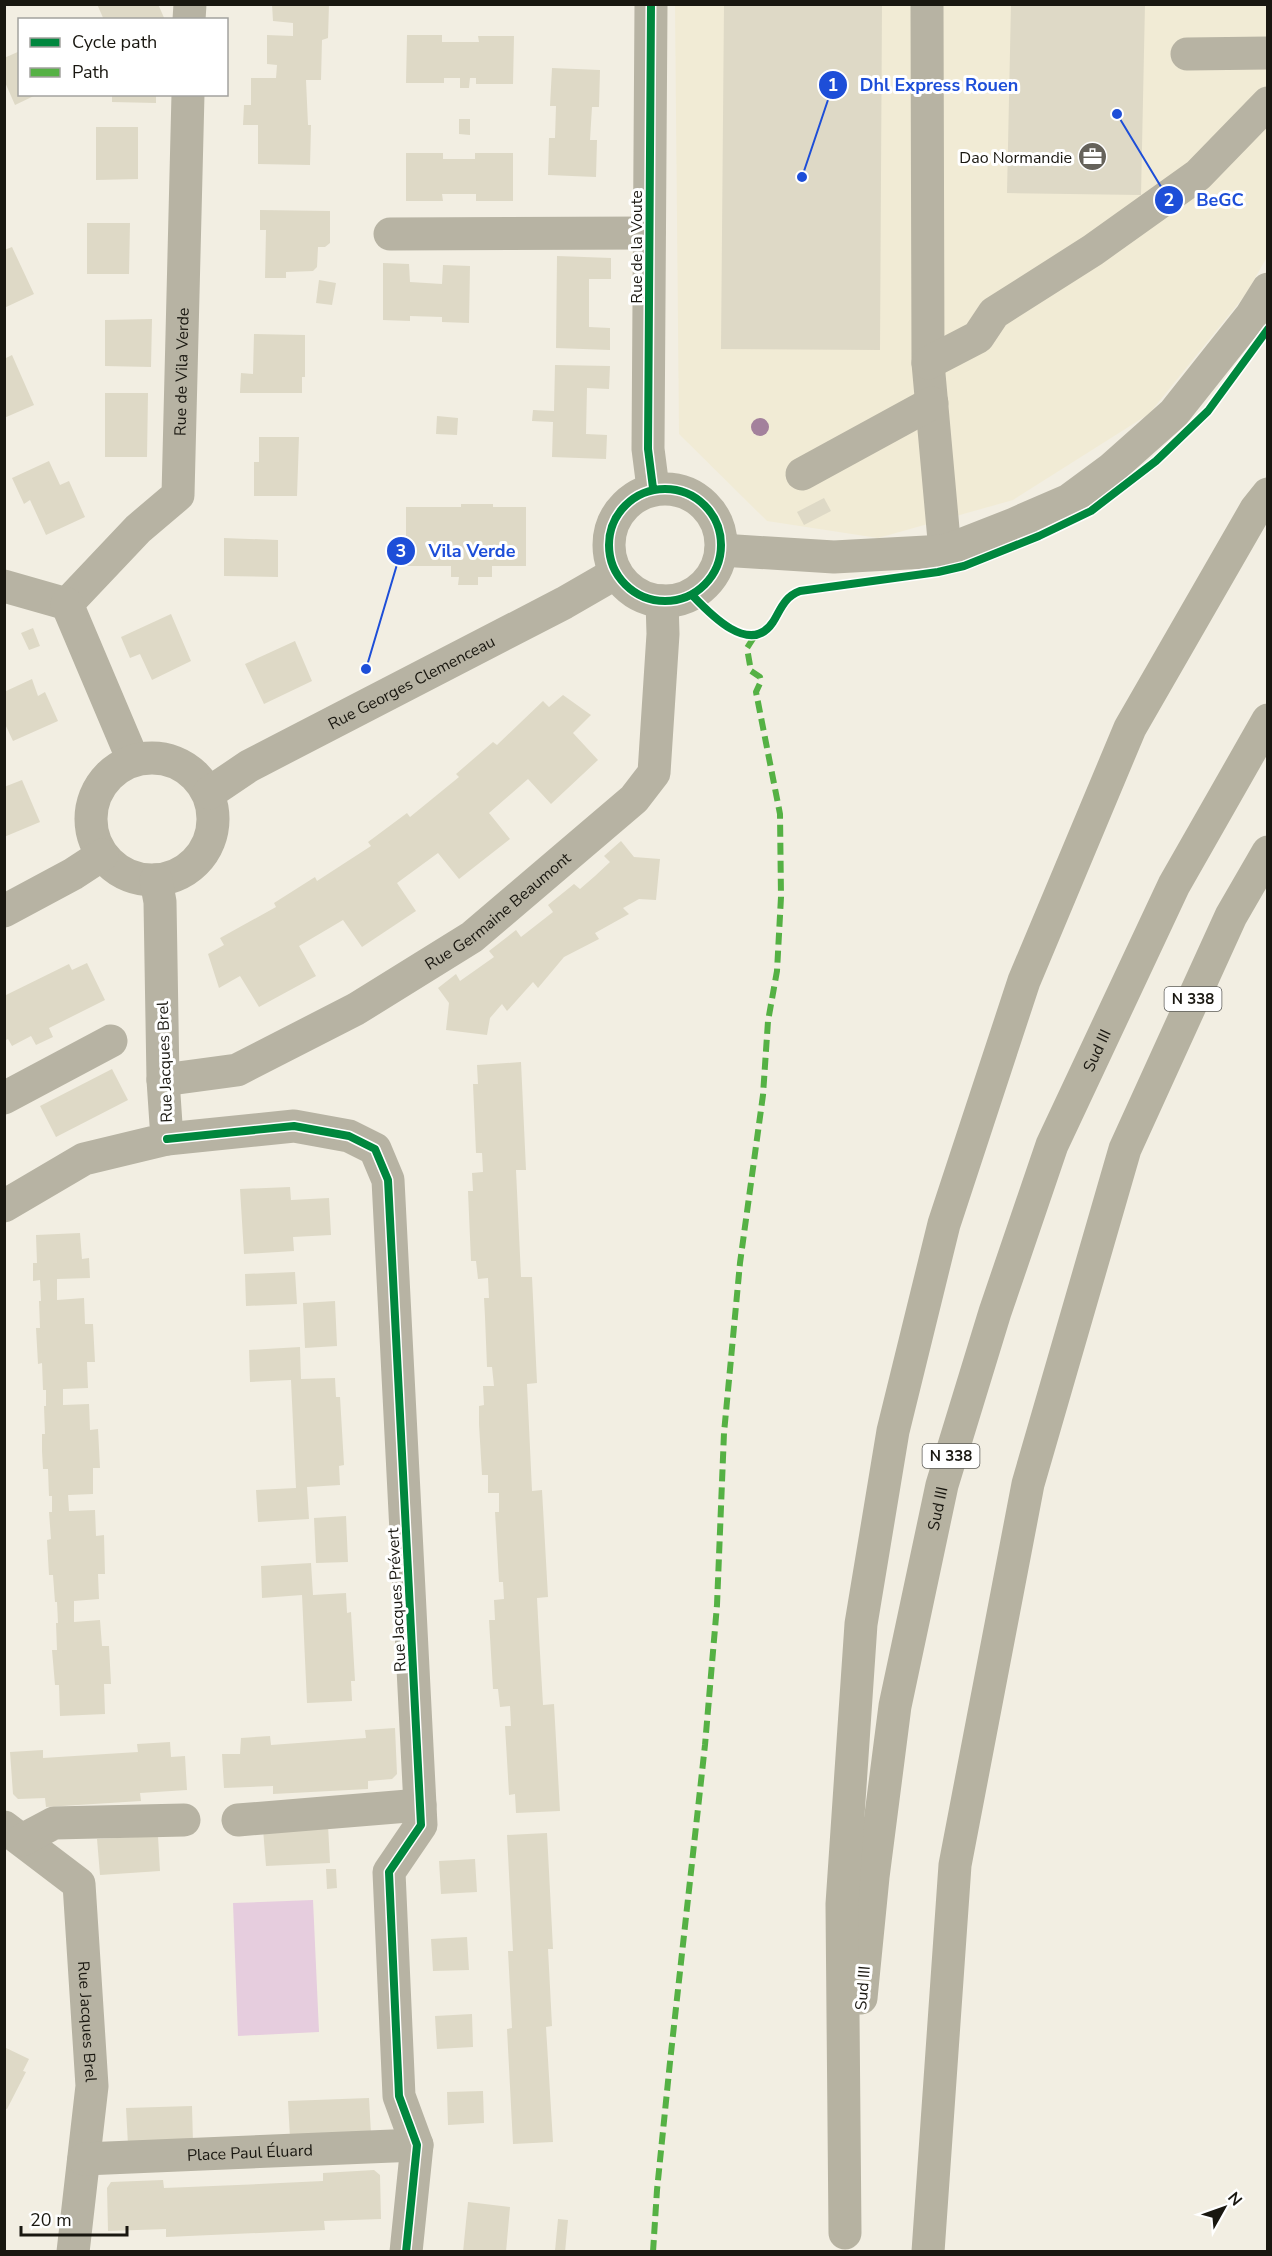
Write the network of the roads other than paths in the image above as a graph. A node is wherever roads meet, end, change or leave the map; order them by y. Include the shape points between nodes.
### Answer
1 (651, 4) edge
2 (927, 4) edge
3 (1268, 53) edge
4 (1187, 54) dead end
5 (188, 96) edge
6 (1268, 103) edge
7 (649, 233) junction
8 (390, 234) dead end
9 (1268, 289) edge
10 (928, 363) junction
11 (932, 403) junction
12 (802, 474) dead end
13 (653, 488) junction
14 (1268, 494) edge
15 (721, 550) junction
16 (945, 550) junction
17 (616, 573) junction
18 (4, 586) edge
19 (662, 601) junction
20 (67, 604) junction
21 (1268, 720) edge
22 (133, 760) junction
23 (209, 793) junction
24 (1268, 852) edge
25 (102, 855) junction
26 (156, 880) junction
27 (4, 910) edge
28 (111, 1041) dead end
29 (163, 1080) junction
30 (4, 1098) edge
31 (167, 1139) junction
32 (4, 1206) edge
33 (420, 1805) junction
34 (184, 1820) dead end
35 (237, 1820) dead end
36 (13, 1834) edge
37 (417, 2145) junction
38 (84, 2159) junction
39 (845, 2242) edge
40 (74, 2252) edge
41 (406, 2252) edge
42 (928, 2252) edge

1 - 7 street, Rue de la Voute
2 - 10 street
3 - 4 street
5 - 20 street, Rue de Vila Verde via 178,495 138,529
6 - 10 street via 1198,175 1093,250 994,313 978,337
7 - 8 street, Rue de la Voute
7 - 13 street, Rue de la Voute via 648,449
9 - 16 street via 1174,412 1111,469 1070,500
10 - 11 street
11 - 12 street
11 - 16 street
13 - 15 street via 687,492 702,502 720,532
13 - 17 street via 635,496 613,523 610,557
14 - 39 highway via 1130,728 1024,981 944,1224 893,1431 861,1624 842,1904
15 - 16 street via 834,557
15 - 19 street via 717,568 706,584 692,595
17 - 19 street via 641,596
17 - 23 street, Rue Georges Clemenceau via 249,766
18 - 20 street
19 - 29 street, Rue Germaine Beaumont via 654,773 634,799 472,937 356,1009 237,1070
20 - 22 street
21 - 39 highway, Sud III / N 338 via 1174,885 1052,1145 942,1485 895,1706 873,1877 854,2078
22 - 23 street via 160,758 181,765
22 - 25 street via 115,769 99,787 91,809 92,833
23 - 26 street via 214,822 208,845 195,864 175,876
24 - 42 highway, N 338 via 1231,916 1125,1149 1028,1484 956,1865
25 - 26 street via 124,874
25 - 27 street
26 - 29 street, Rue Jacques Brel via 160,902
28 - 30 street
29 - 31 street, Rue Jacques Brel
31 - 32 street, Rue Jacques Brel via 84,1159
31 - 33 street, Rue Jacques Prévert via 294,1126 349,1136 375,1149 388,1180
33 - 35 street
33 - 37 street, Rue Jacques Prévert via 421,1825 389,1872 399,2096
34 - 36 street via 54,1823
36 - 38 street, Rue Jacques Brel via 79,1884 92,2086
37 - 38 street, Place Paul Éluard
37 - 41 street, Rue Jacques Prévert
38 - 40 street, Rue Jacques Brel

